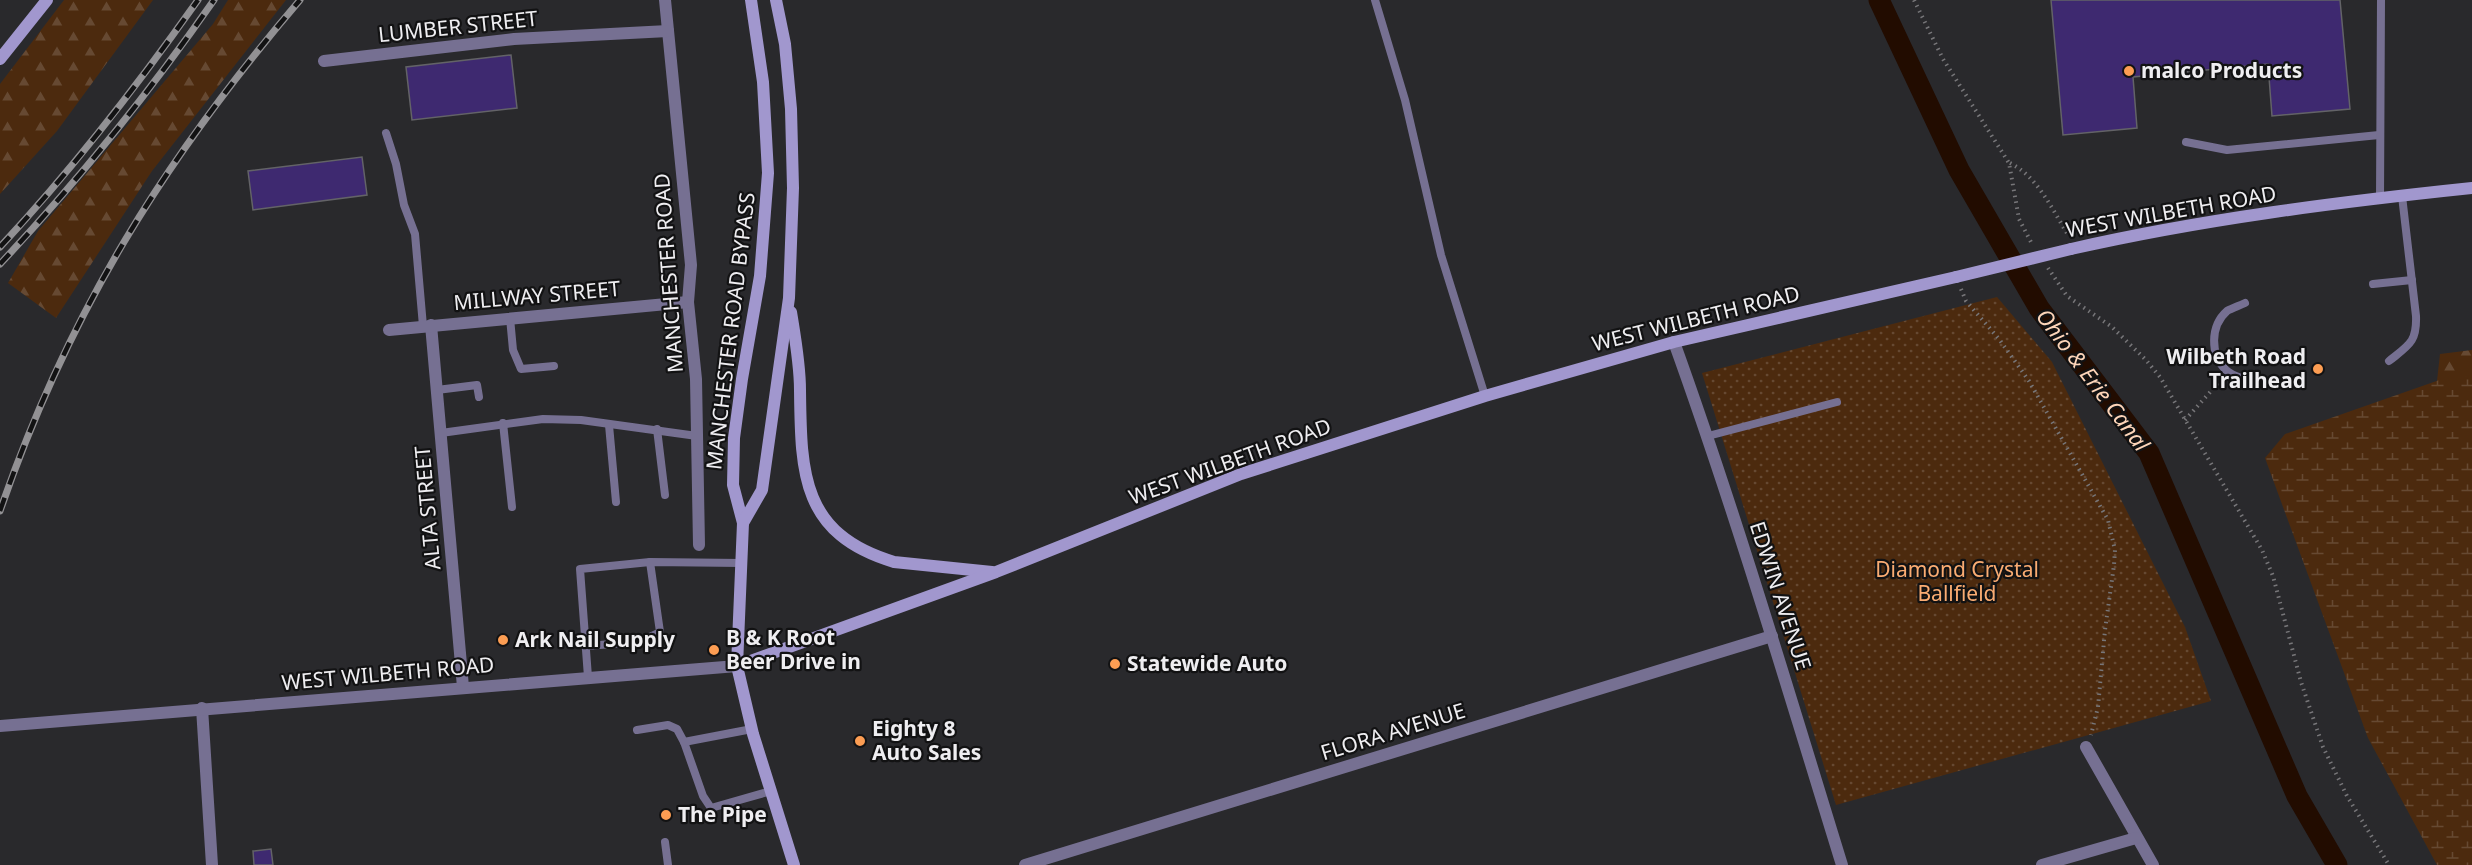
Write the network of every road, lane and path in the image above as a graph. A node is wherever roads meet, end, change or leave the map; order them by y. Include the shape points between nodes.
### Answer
1 (47, 0) edge
2 (665, 0) edge
3 (751, 0) edge
4 (776, 0) edge
5 (1375, 0) edge
6 (1914, 0) edge
7 (2381, 0) edge
8 (668, 31) junction
9 (0, 59) edge
10 (324, 61) dead end
11 (386, 133) dead end
12 (2379, 135) junction
13 (2186, 142) dead end
14 (2009, 163) junction
15 (2472, 188) edge
16 (2014, 196) dead end
17 (2402, 196) junction
18 (2380, 198) junction
19 (2074, 249) junction
20 (1956, 277) junction
21 (2412, 280) junction
22 (2373, 284) dead end
23 (789, 298) junction
24 (688, 302) junction
25 (2245, 303) dead end
26 (510, 318) junction
27 (427, 326) junction
28 (2112, 327) dead end
29 (389, 330) dead end
30 (1674, 342) junction
31 (2389, 361) dead end
32 (554, 366) dead end
33 (2228, 372) junction
34 (2258, 380) dead end
35 (437, 390) junction
36 (1485, 396) junction
37 (479, 397) dead end
38 (1837, 402) dead end
39 (2185, 420) junction
40 (502, 423) junction
41 (609, 426) junction
42 (657, 429) junction
43 (441, 434) junction
44 (697, 436) junction
45 (1708, 436) junction
46 (665, 495) dead end
47 (616, 502) dead end
48 (512, 507) dead end
49 (743, 523) junction
50 (699, 545) dead end
51 (650, 562) junction
52 (742, 563) junction
53 (996, 572) junction
54 (1772, 636) junction
55 (586, 646) junction
56 (737, 666) junction
57 (588, 677) junction
58 (463, 687) junction
59 (202, 708) junction
60 (0, 726) edge
61 (752, 729) junction
62 (637, 730) dead end
63 (684, 742) junction
64 (2086, 747) joint
65 (771, 791) junction
66 (2136, 838) junction
67 (665, 842) dead end
68 (212, 865) edge
69 (668, 865) edge
70 (794, 865) edge
71 (1024, 865) edge
72 (1842, 865) edge
73 (2042, 865) edge
74 (2153, 865) edge
75 (2389, 865) edge

1 - 9 main road
2 - 8 street, MANCHESTER ROAD
3 - 49 main road, MANCHESTER ROAD BYPASS via 763,82 768,173 760,276 734,438 733,485
4 - 23 main road, MANCHESTER ROAD BYPASS via 791,109
5 - 36 lane via 1405,100 1441,255
6 - 14 path via 1943,59
7 - 12 lane
8 - 10 street, LUMBER STREET via 514,39
8 - 24 street, MANCHESTER ROAD via 691,265
11 - 27 lane via 415,234
12 - 13 lane via 2228,150
12 - 18 lane
14 - 16 path
14 - 19 path via 2023,170 2033,182
15 - 17 main road, WEST WILBETH ROAD
17 - 18 main road, WEST WILBETH ROAD
17 - 21 lane
18 - 19 main road, WEST WILBETH ROAD via 2222,221
19 - 20 main road, WEST WILBETH ROAD, bridge
20 - 30 main road, WEST WILBETH ROAD
20 - 64 path via 1966,301 2000,339 2029,381 2112,533 2114,565 2098,707
21 - 22 lane
21 - 31 lane via 2417,333
23 - 49 main road, MANCHESTER ROAD BYPASS via 762,490
23 - 53 main road via 800,387 801,453 814,500 828,522 855,546 888,560
24 - 26 street, MILLWAY STREET
24 - 44 street, MANCHESTER ROAD
25 - 33 lane via 2228,310 2217,324 2217,359
26 - 27 street, MILLWAY STREET
26 - 32 lane via 513,350 521,369
27 - 29 street, MILLWAY STREET
27 - 35 street, ALTA STREET
28 - 39 path via 2153,368
30 - 36 main road, WEST WILBETH ROAD
30 - 45 street, EDWIN AVENUE
33 - 34 lane
33 - 39 path
35 - 37 lane via 477,385
35 - 43 street, ALTA STREET
36 - 53 main road, WEST WILBETH ROAD via 1241,474
38 - 45 lane
39 - 75 path via 2262,550 2323,747
40 - 41 lane via 581,420
40 - 43 lane
40 - 48 lane
41 - 42 lane
41 - 47 lane
42 - 44 lane
42 - 46 lane
43 - 58 street, ALTA STREET
44 - 50 street, MANCHESTER ROAD
45 - 54 street, EDWIN AVENUE
49 - 52 main road, MANCHESTER ROAD BYPASS
51 - 52 lane
51 - 55 lane via 660,632 639,642
51 - 55 lane via 580,569
52 - 56 main road, MANCHESTER ROAD BYPASS
53 - 56 main road, WEST WILBETH ROAD
54 - 71 street, FLORA AVENUE
54 - 72 street, EDWIN AVENUE
55 - 57 lane
56 - 57 street, WEST WILBETH ROAD
56 - 61 main road
57 - 58 street, WEST WILBETH ROAD
58 - 59 street, WEST WILBETH ROAD
59 - 60 street, WEST WILBETH ROAD
59 - 68 street
61 - 63 lane
61 - 65 main road
62 - 63 lane via 668,725 677,729
63 - 65 lane via 711,808
64 - 66 street
65 - 70 main road
66 - 73 street
66 - 74 street
67 - 69 lane

